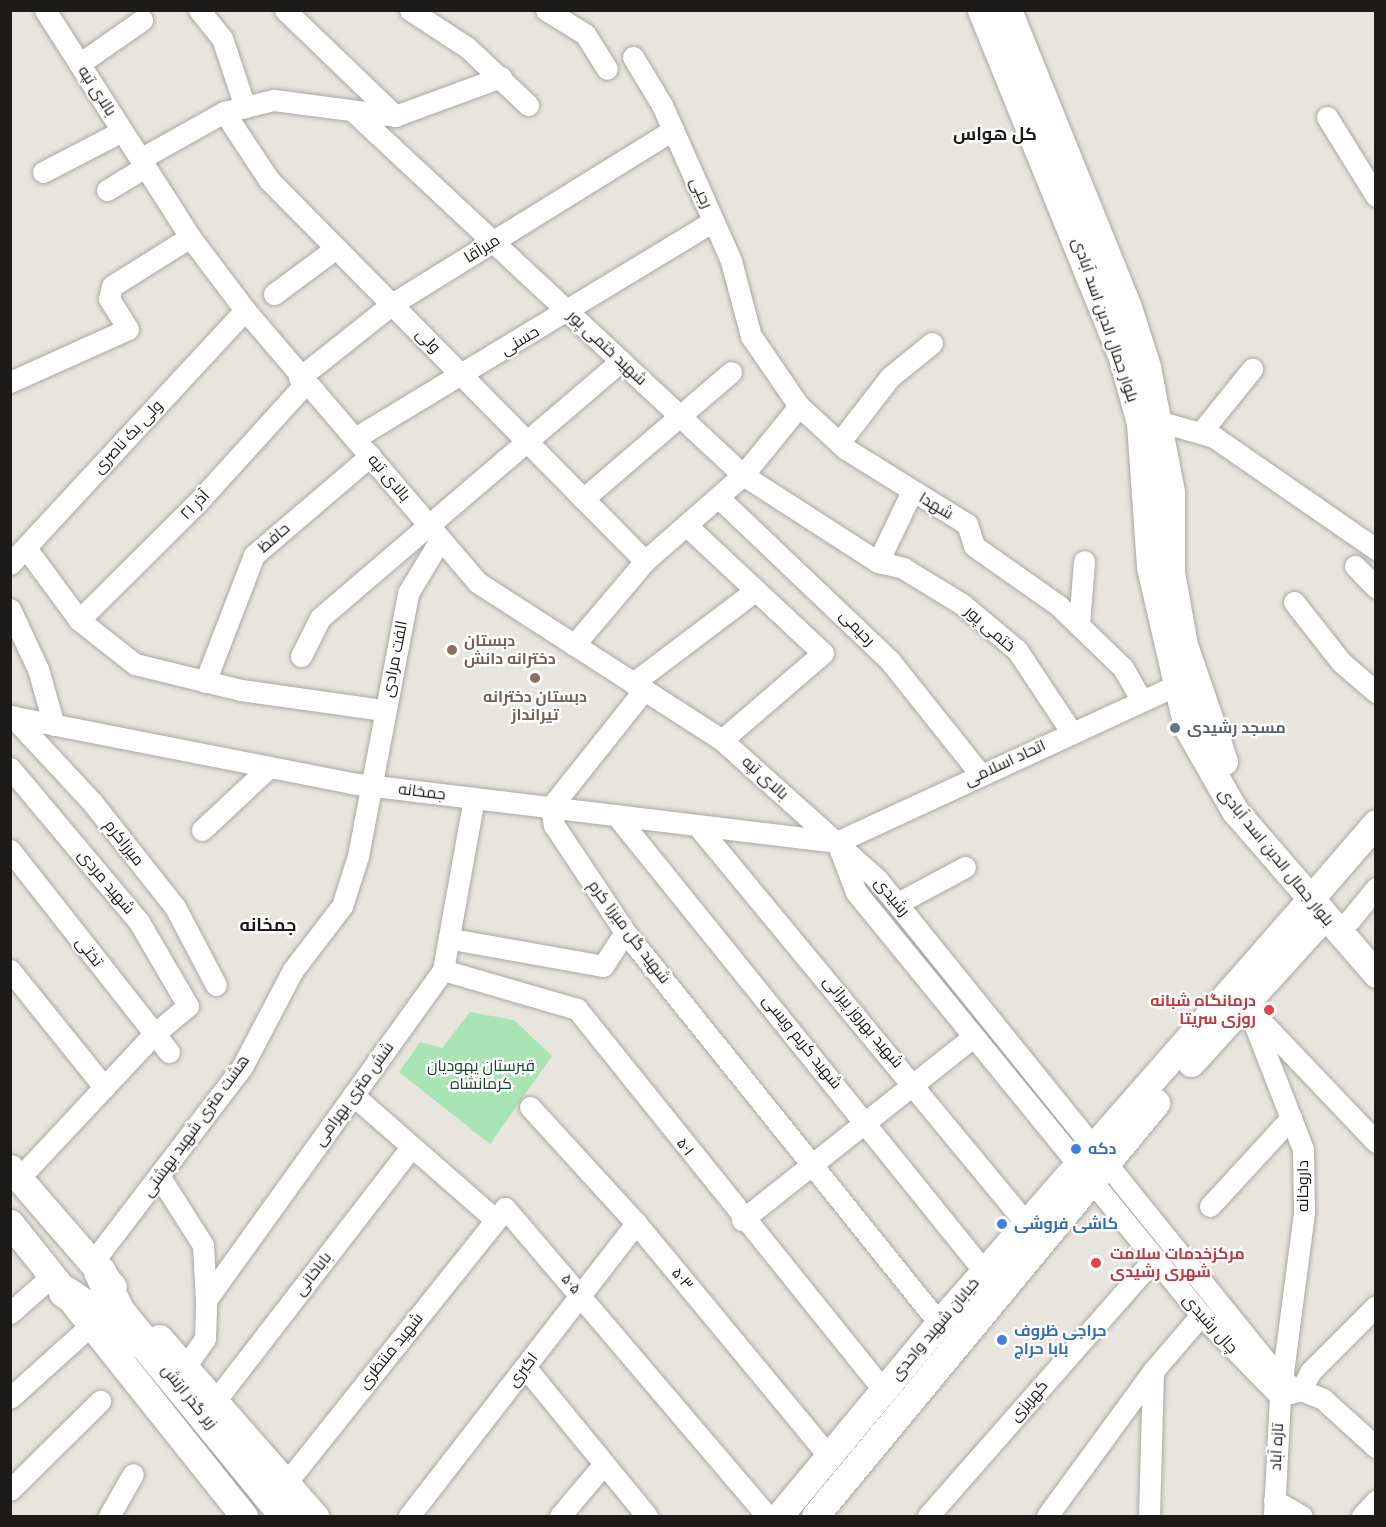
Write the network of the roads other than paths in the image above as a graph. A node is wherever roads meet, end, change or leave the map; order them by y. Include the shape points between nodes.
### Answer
1 (45, 10) edge
2 (199, 10) edge
3 (285, 10) edge
4 (410, 10) edge
5 (546, 10) edge
6 (981, 10) edge
7 (1008, 10) edge
8 (142, 20) dead end
9 (633, 57) dead end
10 (79, 64) junction
11 (607, 69) dead end
12 (501, 77) junction
13 (528, 105) dead end
14 (245, 107) junction
15 (224, 112) junction
16 (354, 112) junction
17 (395, 116) junction
18 (1327, 117) dead end
19 (673, 130) junction
20 (122, 131) junction
21 (143, 163) junction
22 (43, 172) dead end
23 (107, 190) dead end
24 (1376, 196) edge
25 (714, 221) junction
26 (190, 237) junction
27 (493, 242) junction
28 (336, 248) junction
29 (274, 294) dead end
30 (392, 304) junction
31 (245, 310) junction
32 (568, 312) junction
33 (750, 336) joint
34 (932, 343) dead end
35 (1132, 356) junction
36 (621, 361) junction
37 (1252, 369) dead end
38 (731, 372) dead end
39 (461, 375) junction
40 (302, 381) junction
41 (10, 382) edge
42 (799, 406) junction
43 (680, 417) junction
44 (1161, 422) junction
45 (1202, 431) junction
46 (355, 438) junction
47 (527, 441) junction
48 (839, 443) junction
49 (370, 456) junction
50 (743, 475) junction
51 (912, 491) junction
52 (718, 497) junction
53 (583, 499) junction
54 (686, 525) junction
55 (434, 533) junction
56 (26, 548) junction
57 (1376, 549) edge
58 (645, 561) junction
59 (1084, 561) dead end
60 (878, 562) junction
61 (10, 564) edge
62 (1355, 566) dead end
63 (1376, 588) edge
64 (756, 590) junction
65 (1294, 602) dead end
66 (10, 609) edge
67 (79, 620) junction
68 (1079, 625) junction
69 (574, 645) junction
70 (301, 656) dead end
71 (205, 682) junction
72 (639, 686) junction
73 (1174, 686) junction
74 (1376, 692) edge
75 (1142, 701) junction
76 (384, 710) junction
77 (11, 716) edge
78 (54, 724) junction
79 (1072, 733) junction
80 (722, 740) junction
81 (269, 767) junction
82 (10, 768) edge
83 (981, 774) junction
84 (372, 786) junction
85 (474, 798) junction
86 (550, 807) junction
87 (616, 815) junction
88 (1376, 823) edge
89 (697, 825) junction
90 (202, 830) dead end
91 (837, 842) junction
92 (10, 850) edge
93 (965, 867) dead end
94 (1376, 888) edge
95 (898, 903) junction
96 (1325, 907) junction
97 (625, 932) junction
98 (452, 939) junction
99 (1376, 949) edge
100 (10, 970) edge
101 (443, 970) junction
102 (1376, 974) edge
103 (216, 985) dead end
104 (1248, 1007) junction
105 (153, 1035) junction
106 (973, 1037) junction
107 (169, 1052) dead end
108 (916, 1084) junction
109 (105, 1088) junction
110 (353, 1095) junction
111 (530, 1107) dead end
112 (1291, 1118) junction
113 (868, 1123) junction
114 (1376, 1142) edge
115 (1093, 1144) junction
116 (411, 1147) junction
117 (1075, 1164) junction
118 (816, 1166) junction
119 (15, 1173) edge
120 (161, 1179) junction
121 (1132, 1193) junction
122 (1210, 1206) dead end
123 (1114, 1212) junction
124 (496, 1220) junction
125 (742, 1220) junction
126 (10, 1223) edge
127 (636, 1223) junction
128 (1026, 1223) junction
129 (1154, 1259) junction
130 (96, 1268) junction
131 (984, 1271) junction
132 (59, 1284) junction
133 (580, 1295) junction
134 (206, 1300) junction
135 (1376, 1306) edge
136 (10, 1313) edge
137 (1201, 1315) junction
138 (939, 1323) junction
139 (91, 1325) junction
140 (185, 1367) junction
141 (525, 1367) junction
142 (1153, 1371) junction
143 (1290, 1389) junction
144 (883, 1390) junction
145 (10, 1398) edge
146 (100, 1401) dead end
147 (215, 1401) junction
148 (1376, 1447) edge
149 (829, 1456) junction
150 (604, 1464) junction
151 (133, 1474) dead end
152 (286, 1483) junction
153 (10, 1490) edge
154 (1376, 1501) edge
155 (1274, 1508) edge
156 (109, 1516) edge
157 (244, 1516) edge
158 (265, 1516) edge
159 (286, 1516) edge
160 (315, 1516) edge
161 (409, 1516) edge
162 (560, 1516) edge
163 (647, 1516) edge
164 (767, 1516) edge
165 (779, 1516) edge
166 (815, 1516) edge
167 (928, 1516) edge
168 (1048, 1516) edge
169 (1149, 1516) edge
170 (1302, 1516) edge
171 (1362, 1516) edge

1 - 10 street, بالای تپه
2 - 14 street via 222,38
3 - 17 street
4 - 12 street
5 - 11 street via 585,34
6 - 35 main road, بلوار جمال الدین اسد آبادی
7 - 35 main road, بلوار جمال الدین اسد آبادی
8 - 10 street
9 - 19 street, رجبی
10 - 20 street, بالای تپه
12 - 13 street
12 - 17 street
14 - 15 street
14 - 16 street via 274,100
15 - 21 street
15 - 28 street, ولی via 269,180
16 - 17 street
16 - 27 street, شهید ختمی پور
18 - 24 street
19 - 25 street, رجبی
19 - 27 street, میرآقا
20 - 21 street, بالای تپه
20 - 22 street
21 - 23 street
21 - 26 street, بالای تپه
25 - 32 street, حسنی
25 - 33 street, رجبی via 731,261
26 - 31 street, بالای تپه
26 - 41 street via 112,286 109,299 128,329
27 - 30 street, میرآقا
27 - 32 street, شهید ختمی پور
28 - 29 street
28 - 30 street, ولی
30 - 39 street, ولی
30 - 40 street, میرآقا
31 - 40 street, بالای تپه
31 - 56 street, ولی بک ناصری
32 - 36 street, شهید ختمی پور
32 - 39 street, حسنی
33 - 42 street, شهدا
34 - 48 street via 890,377
35 - 44 main road, بلوار جمال الدین اسد آبادی
35 - 73 main road, بلوار جمال الدین اسد آبادی via 1150,567
36 - 43 street, شهید ختمی پور
36 - 47 street
37 - 45 street
38 - 43 street
39 - 46 street, حسنی
39 - 47 street, ولی
40 - 46 street, بالای تپه
40 - 67 street, ۲۱ آذر via 197,503
42 - 48 street, شهدا
42 - 50 street
43 - 50 street, شهید ختمی پور
43 - 53 street
44 - 45 street
44 - 96 main road, بلوار جمال الدین اسد آبادی via 1171,492 1171,572 1201,706 1239,789
45 - 57 street
46 - 49 street, بالای تپه
47 - 53 street, ولی
47 - 55 street
48 - 51 street, شهدا
49 - 55 street, بالای تپه
49 - 71 street, حافظ via 254,555
50 - 52 street
50 - 60 street, شهید ختمی پور
51 - 60 street
51 - 68 street, شهدا via 967,524 974,546
52 - 54 street
52 - 83 street, رحیمی via 890,662
53 - 58 street, ولی
54 - 58 street
54 - 64 street
55 - 69 street, بالای تپه via 477,582
55 - 70 street via 320,618
55 - 76 street, الفت مرادی via 408,593
56 - 61 street, ولی بک ناصری
56 - 67 street
58 - 69 street
59 - 68 street
60 - 79 street, ختمی پور via 903,568 962,604 1017,650
62 - 63 street
64 - 72 street
64 - 80 street via 823,652
65 - 74 street via 1341,662
66 - 78 street via 38,669
67 - 71 street via 135,664
68 - 75 street, شهدا via 1123,668
69 - 72 street, بالای تپه
71 - 76 street
72 - 80 street, بالای تپه
72 - 86 street
73 - 75 street, اتحاد اسلامی
73 - 96 main road, بلوار جمال الدین اسد آبادی via 1212,775
75 - 79 street, اتحاد اسلامی
76 - 84 street, الفت مرادی
77 - 78 street, جمخانه
77 - 103 street, میرزاکرم via 92,802 175,907
78 - 81 street, جمخانه
79 - 83 street, اتحاد اسلامی
80 - 91 street, بالای تپه
81 - 84 street, جمخانه
81 - 90 street
82 - 105 street, شهید مردی via 139,922 188,1006
83 - 91 street, اتحاد اسلامی
84 - 85 street, جمخانه
84 - 120 street, هشت متری شهید بهشتی via 342,906 293,970 242,1067
85 - 86 street, جمخانه
85 - 98 street, شش متری بهرامی
86 - 87 street, جمخانه
86 - 97 street, شهید گل میرزا کرم via 554,825
87 - 89 street, جمخانه
87 - 113 street, شهید کریم ویسی
88 - 96 main road
89 - 91 street, جمخانه
89 - 108 street, شهید بهروز پیرانی
91 - 95 street, رشیدی
91 - 106 street, رشیدی via 856,892
92 - 105 street, تختی
93 - 95 street
94 - 96 street
95 - 115 street, رشیدی
96 - 99 main road, بلوار جمال الدین اسد آبادی
96 - 102 main road, بلوار جمال الدین اسد آبادی
96 - 104 main road
96 - 115 main road
97 - 98 street via 603,966
97 - 118 street, شهید گل میرزا کرم
98 - 101 street, شش متری بهرامی
100 - 109 street
101 - 110 street, شش متری بهرامی
101 - 125 street, ۵۰۱ via 577,1010
104 - 112 street, داروخانه
104 - 114 street
104 - 115 main road
105 - 107 street, تختی
105 - 109 street
106 - 108 street
106 - 117 street, رشیدی
108 - 113 street
108 - 128 street, شهید بهروز پیرانی
109 - 119 street
110 - 116 street
110 - 134 street, شش متری بهرامی
111 - 127 street, ۵۰۳
112 - 122 street
112 - 143 street, داروخانه via 1303,1149 1304,1213
113 - 118 street
113 - 131 street, شهید کریم ویسی
115 - 117 main road, خیابان شهید واحدی
115 - 117 street via 1078,1141
115 - 121 street, چال رشیدی
116 - 124 street
116 - 147 street, باباخانی
117 - 123 street, چال رشیدی
117 - 128 main road, خیابان شهید واحدی
117 - 166 main road, خیابان شهید واحدی
118 - 125 street
118 - 138 street, شهید گل میرزا کرم
119 - 130 main road
120 - 130 street, هشت متری شهید بهشتی
120 - 134 street via 203,1245
121 - 123 street via 1117,1197
121 - 143 street, چال رشیدی
123 - 129 street, چال رشیدی
124 - 133 street, ۵۰۵ via 505,1208
124 - 152 street, شهید منتظری
125 - 144 street, ۵۰۱
126 - 132 main road
127 - 133 street, اکبری
127 - 149 street, ۵۰۳
128 - 131 main road, خیابان شهید واحدی
129 - 137 street, چال رشیدی
129 - 167 street, کهریزی
130 - 140 main road
130 - 159 highway, زیر گذر ارتش via 120,1312
131 - 138 main road, خیابان شهید واحدی
132 - 136 street
132 - 139 main road
132 - 158 highway, زیر گذر ارتش via 103,1318
133 - 141 street, اکبری
133 - 164 street, ۵۰۵
134 - 140 street via 205,1338
135 - 143 street
137 - 142 street
137 - 143 street, چال رشیدی
138 - 144 main road, خیابان شهید واحدی
139 - 145 street
139 - 157 main road
140 - 147 main road
141 - 150 street
141 - 161 street, اکبری
142 - 168 street
142 - 169 street
143 - 148 street via 1323,1399
143 - 155 street, تازه آباد
144 - 149 main road, خیابان شهید واحدی
146 - 153 street
147 - 152 main road
149 - 165 main road, خیابان شهید واحدی
150 - 162 street
150 - 163 street
151 - 156 street
152 - 160 main road
154 - 171 street
155 - 170 street

